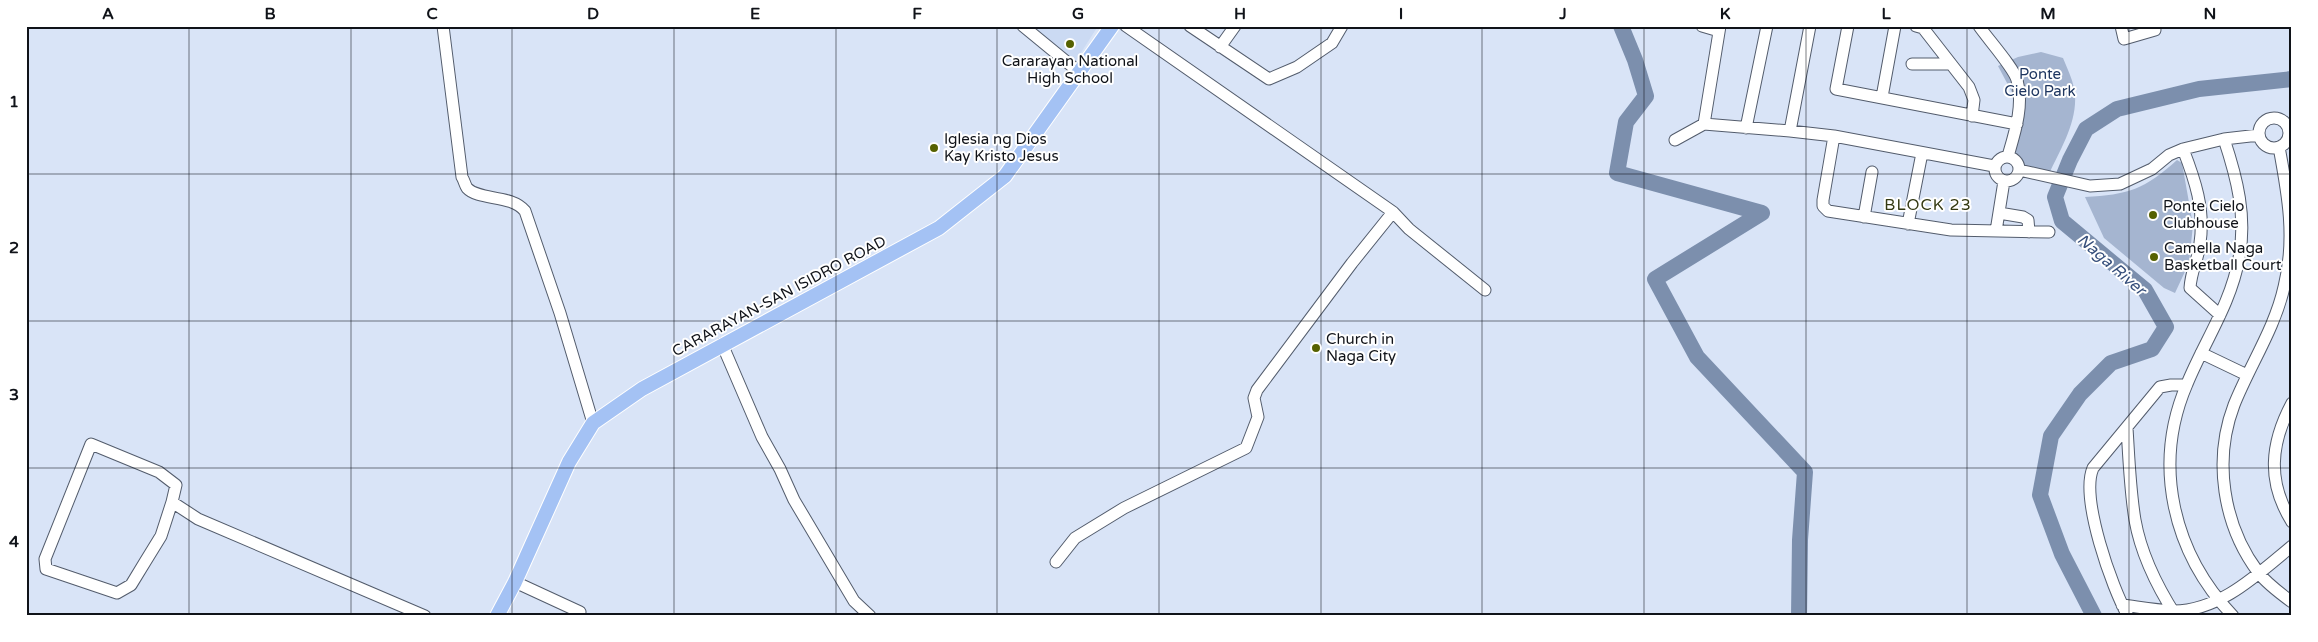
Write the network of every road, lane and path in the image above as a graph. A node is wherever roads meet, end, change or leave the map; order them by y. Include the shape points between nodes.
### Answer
1 (444, 26) edge
2 (1023, 26) edge
3 (1112, 26) edge
4 (1126, 26) edge
5 (1190, 26) edge
6 (1235, 26) edge
7 (1342, 26) edge
8 (1702, 26) edge
9 (1767, 26) edge
10 (1810, 26) edge
11 (1848, 26) edge
12 (1895, 26) edge
13 (1916, 26) edge
14 (1979, 26) edge
15 (2121, 26) edge
16 (1720, 28) edge
17 (2155, 30) dead end
18 (1220, 47) junction
19 (1912, 64) dead end
20 (1950, 64) junction
21 (1079, 72) junction
22 (1882, 97) junction
23 (1972, 116) junction
24 (1704, 124) junction
25 (2016, 124) junction
26 (1746, 128) junction
27 (1790, 131) junction
28 (2259, 135) junction
29 (1834, 136) junction
30 (2224, 139) junction
31 (1674, 140) dead end
32 (2279, 147) junction
33 (2183, 149) junction
34 (1922, 153) junction
35 (2008, 156) junction
36 (1994, 166) junction
37 (2019, 170) junction
38 (1872, 172) dead end
39 (2004, 181) junction
40 (1393, 212) junction
41 (1999, 213) junction
42 (1864, 217) junction
43 (1908, 224) junction
44 (1996, 231) junction
45 (2029, 232) junction
46 (2049, 232) dead end
47 (2291, 238) edge
48 (1485, 290) dead end
49 (2220, 316) junction
50 (722, 344) junction
51 (2201, 353) junction
52 (2247, 375) junction
53 (2186, 385) junction
54 (2292, 403) edge
55 (593, 423) junction
56 (2127, 428) junction
57 (172, 502) junction
58 (2292, 522) edge
59 (2292, 546) edge
60 (1056, 562) dead end
61 (2258, 572) junction
62 (515, 582) junction
63 (2218, 600) junction
64 (2292, 602) edge
65 (2122, 605) junction
66 (580, 612) dead end
67 (2174, 613) edge
68 (425, 616) edge
69 (497, 616) edge
70 (870, 616) edge
71 (2128, 616) edge
72 (2232, 616) edge

1 - 55 street via 462,177 467,188 474,192 520,204 525,212
2 - 21 street
3 - 21 main road, CARARAYAN-SAN ISIDRO ROAD
4 - 40 street
5 - 18 street
6 - 18 street
7 - 18 street via 1332,43 1297,67 1269,79
8 - 16 street
9 - 26 street
10 - 27 street
11 - 22 street via 1836,89
12 - 22 street
13 - 20 street via 1923,28
14 - 25 street via 2017,78 2020,98
15 - 17 street via 2124,39
16 - 24 street
19 - 20 street
20 - 23 street via 1969,87 1974,100
21 - 50 main road, CARARAYAN-SAN ISIDRO ROAD via 1005,176 938,228
22 - 23 street
23 - 25 street
24 - 26 street
24 - 31 street
25 - 35 street
26 - 27 street
27 - 29 street
28 - 30 street
28 - 32 street via 2266,146
28 - 32 street via 2266,121 2282,121 2288,135
29 - 34 street
29 - 42 street via 1823,206 1828,211
30 - 33 street
30 - 49 street via 2240,196 2242,235 2233,287
32 - 47 street via 2290,208
33 - 37 street via 2169,155 2144,174 2102,187
33 - 49 street via 2200,198 2200,241 2190,288
34 - 36 street
34 - 43 street
35 - 36 street
35 - 37 street via 2015,160
36 - 39 street via 1995,174
37 - 39 street via 2014,179
38 - 42 street
39 - 41 street
40 - 48 street via 1409,229
40 - 60 street via 1257,390 1254,398 1258,417 1246,448 1124,508 1075,538
41 - 44 street
41 - 45 street via 2028,220
42 - 43 street
43 - 44 street via 1950,230
44 - 45 street
45 - 46 street
47 - 52 street via 2279,309
49 - 51 street
50 - 55 main road, CARARAYAN-SAN ISIDRO ROAD via 642,389
50 - 70 street via 762,437 794,500 854,601
51 - 52 street
51 - 53 street
52 - 61 street via 2233,408 2223,464 2225,497 2236,533
53 - 56 street via 2160,387
53 - 63 street via 2170,449 2171,488 2180,533 2199,573
54 - 58 street via 2280,429 2273,459 2276,490
55 - 62 main road, CARARAYAN-SAN ISIDRO ROAD via 569,462
56 - 65 street via 2093,468 2090,476 2098,533 2107,568
56 - 67 street via 2136,522 2148,562
57 - 57 street via 161,536 131,585 117,593 46,570 45,559 91,444 159,472 176,485
57 - 68 street via 198,518
59 - 61 street
61 - 63 street
61 - 64 street
62 - 66 street
62 - 69 main road, CARARAYAN-SAN ISIDRO ROAD
63 - 67 street
63 - 72 street
65 - 67 street
65 - 71 street

